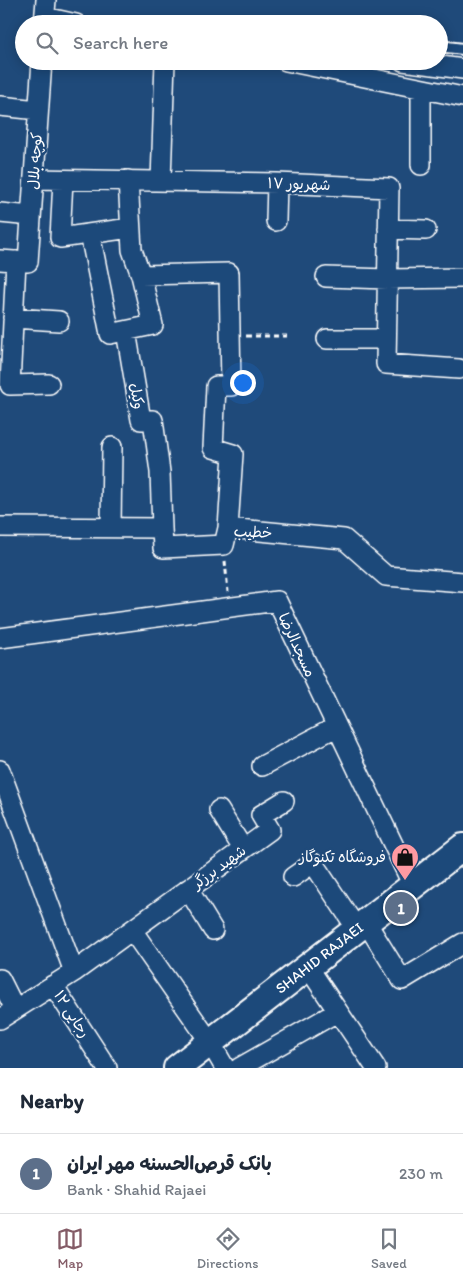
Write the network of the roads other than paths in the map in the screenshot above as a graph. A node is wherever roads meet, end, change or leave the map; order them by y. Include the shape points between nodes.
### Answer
1 (448, 47) edge
2 (463, 49) edge
3 (448, 67) edge
4 (463, 69) edge
5 (41, 70) edge
6 (166, 70) edge
7 (328, 70) edge
8 (421, 90) junction
9 (463, 97) edge
10 (0, 106) edge
11 (38, 110) junction
12 (421, 165) dead end
13 (34, 179) junction
14 (63, 180) junction
15 (128, 180) junction
16 (161, 181) junction
17 (277, 183) junction
18 (0, 213) edge
19 (31, 216) junction
20 (276, 222) dead end
21 (130, 228) junction
22 (388, 229) junction
23 (426, 230) dead end
24 (90, 234) junction
25 (15, 261) edge
26 (141, 275) junction
27 (326, 277) dead end
28 (463, 278) edge
29 (388, 279) junction
30 (13, 318) junction
31 (59, 321) dead end
32 (126, 331) junction
33 (327, 339) dead end
34 (386, 339) junction
35 (459, 369) dead end
36 (49, 384) dead end
37 (112, 447) dead end
38 (0, 526) edge
39 (111, 527) junction
40 (162, 528) junction
41 (226, 537) junction
42 (463, 582) edge
43 (0, 638) edge
44 (336, 727) junction
45 (262, 766) dead end
46 (0, 770) edge
47 (284, 801) dead end
48 (219, 810) dead end
49 (463, 848) edge
50 (243, 849) junction
51 (293, 876) dead end
52 (413, 886) junction
53 (188, 889) junction
54 (362, 926) junction
55 (132, 930) junction
56 (213, 930) dead end
57 (463, 943) edge
58 (308, 967) junction
59 (74, 972) junction
60 (0, 979) edge
61 (53, 985) junction
62 (337, 1012) junction
63 (8, 1014) edge
64 (210, 1042) junction
65 (370, 1066) edge
66 (108, 1068) edge
67 (177, 1068) edge
68 (225, 1068) edge
69 (239, 1068) edge

1 - 2 lane
3 - 4 street
5 - 11 street, کوچه بلال
6 - 16 street
7 - 8 street
8 - 9 street
8 - 12 street
10 - 11 street
11 - 13 street, کوچه بلال
13 - 14 street, ۱۷ شهریور
13 - 19 street, کوچه بلال
14 - 15 street, ۱۷ شهریور
14 - 24 street via 60,238
15 - 16 street, ۱۷ شهریور
15 - 21 street
16 - 17 street, ۱۷ شهریور
17 - 20 street
17 - 22 street, ۱۷ شهریور via 389,188
18 - 19 street
19 - 25 street, کوچه بلال
21 - 24 street
21 - 26 street via 132,250
22 - 23 street
22 - 29 street, ۱۷ شهریور
24 - 32 street via 110,334
25 - 30 street, کوچه بلال
26 - 32 street via 153,325
26 - 41 street via 229,273 231,386 216,386 213,448 233,454
27 - 29 street
28 - 29 street
29 - 34 street, ۱۷ شهریور
30 - 31 street
30 - 36 street, کوچه بلال via 10,385
32 - 40 street, وکیل via 141,420 153,420 160,472
33 - 34 street
34 - 35 street, ۱۷ شهریور via 386,364
37 - 39 street
38 - 39 street
39 - 40 street
40 - 41 street, خطیب via 163,548
41 - 42 street, خطیب via 344,539 386,576
43 - 44 street, مسجدالرضا via 277,601
44 - 45 street
44 - 52 street, مسجدالرضا
46 - 59 street
47 - 50 street, شهید برزگر via 261,815 270,830
48 - 50 street
49 - 52 main road, SHAHID RAJAEI
50 - 53 street, شهید برزگر
51 - 54 street via 313,862
52 - 54 main road, SHAHID RAJAEI
53 - 55 street, شهید برزگر
53 - 56 street
54 - 57 street via 402,980
54 - 58 main road, SHAHID RAJAEI
55 - 59 street, شهید برزگر
55 - 64 street
58 - 62 street
58 - 64 main road, SHAHID RAJAEI
59 - 61 street, شهید برزگر
60 - 63 street
61 - 63 street, شهید برزگر
61 - 66 street, رجایی ۱۲
62 - 65 street
62 - 69 street
64 - 67 main road, SHAHID RAJAEI
64 - 68 street

